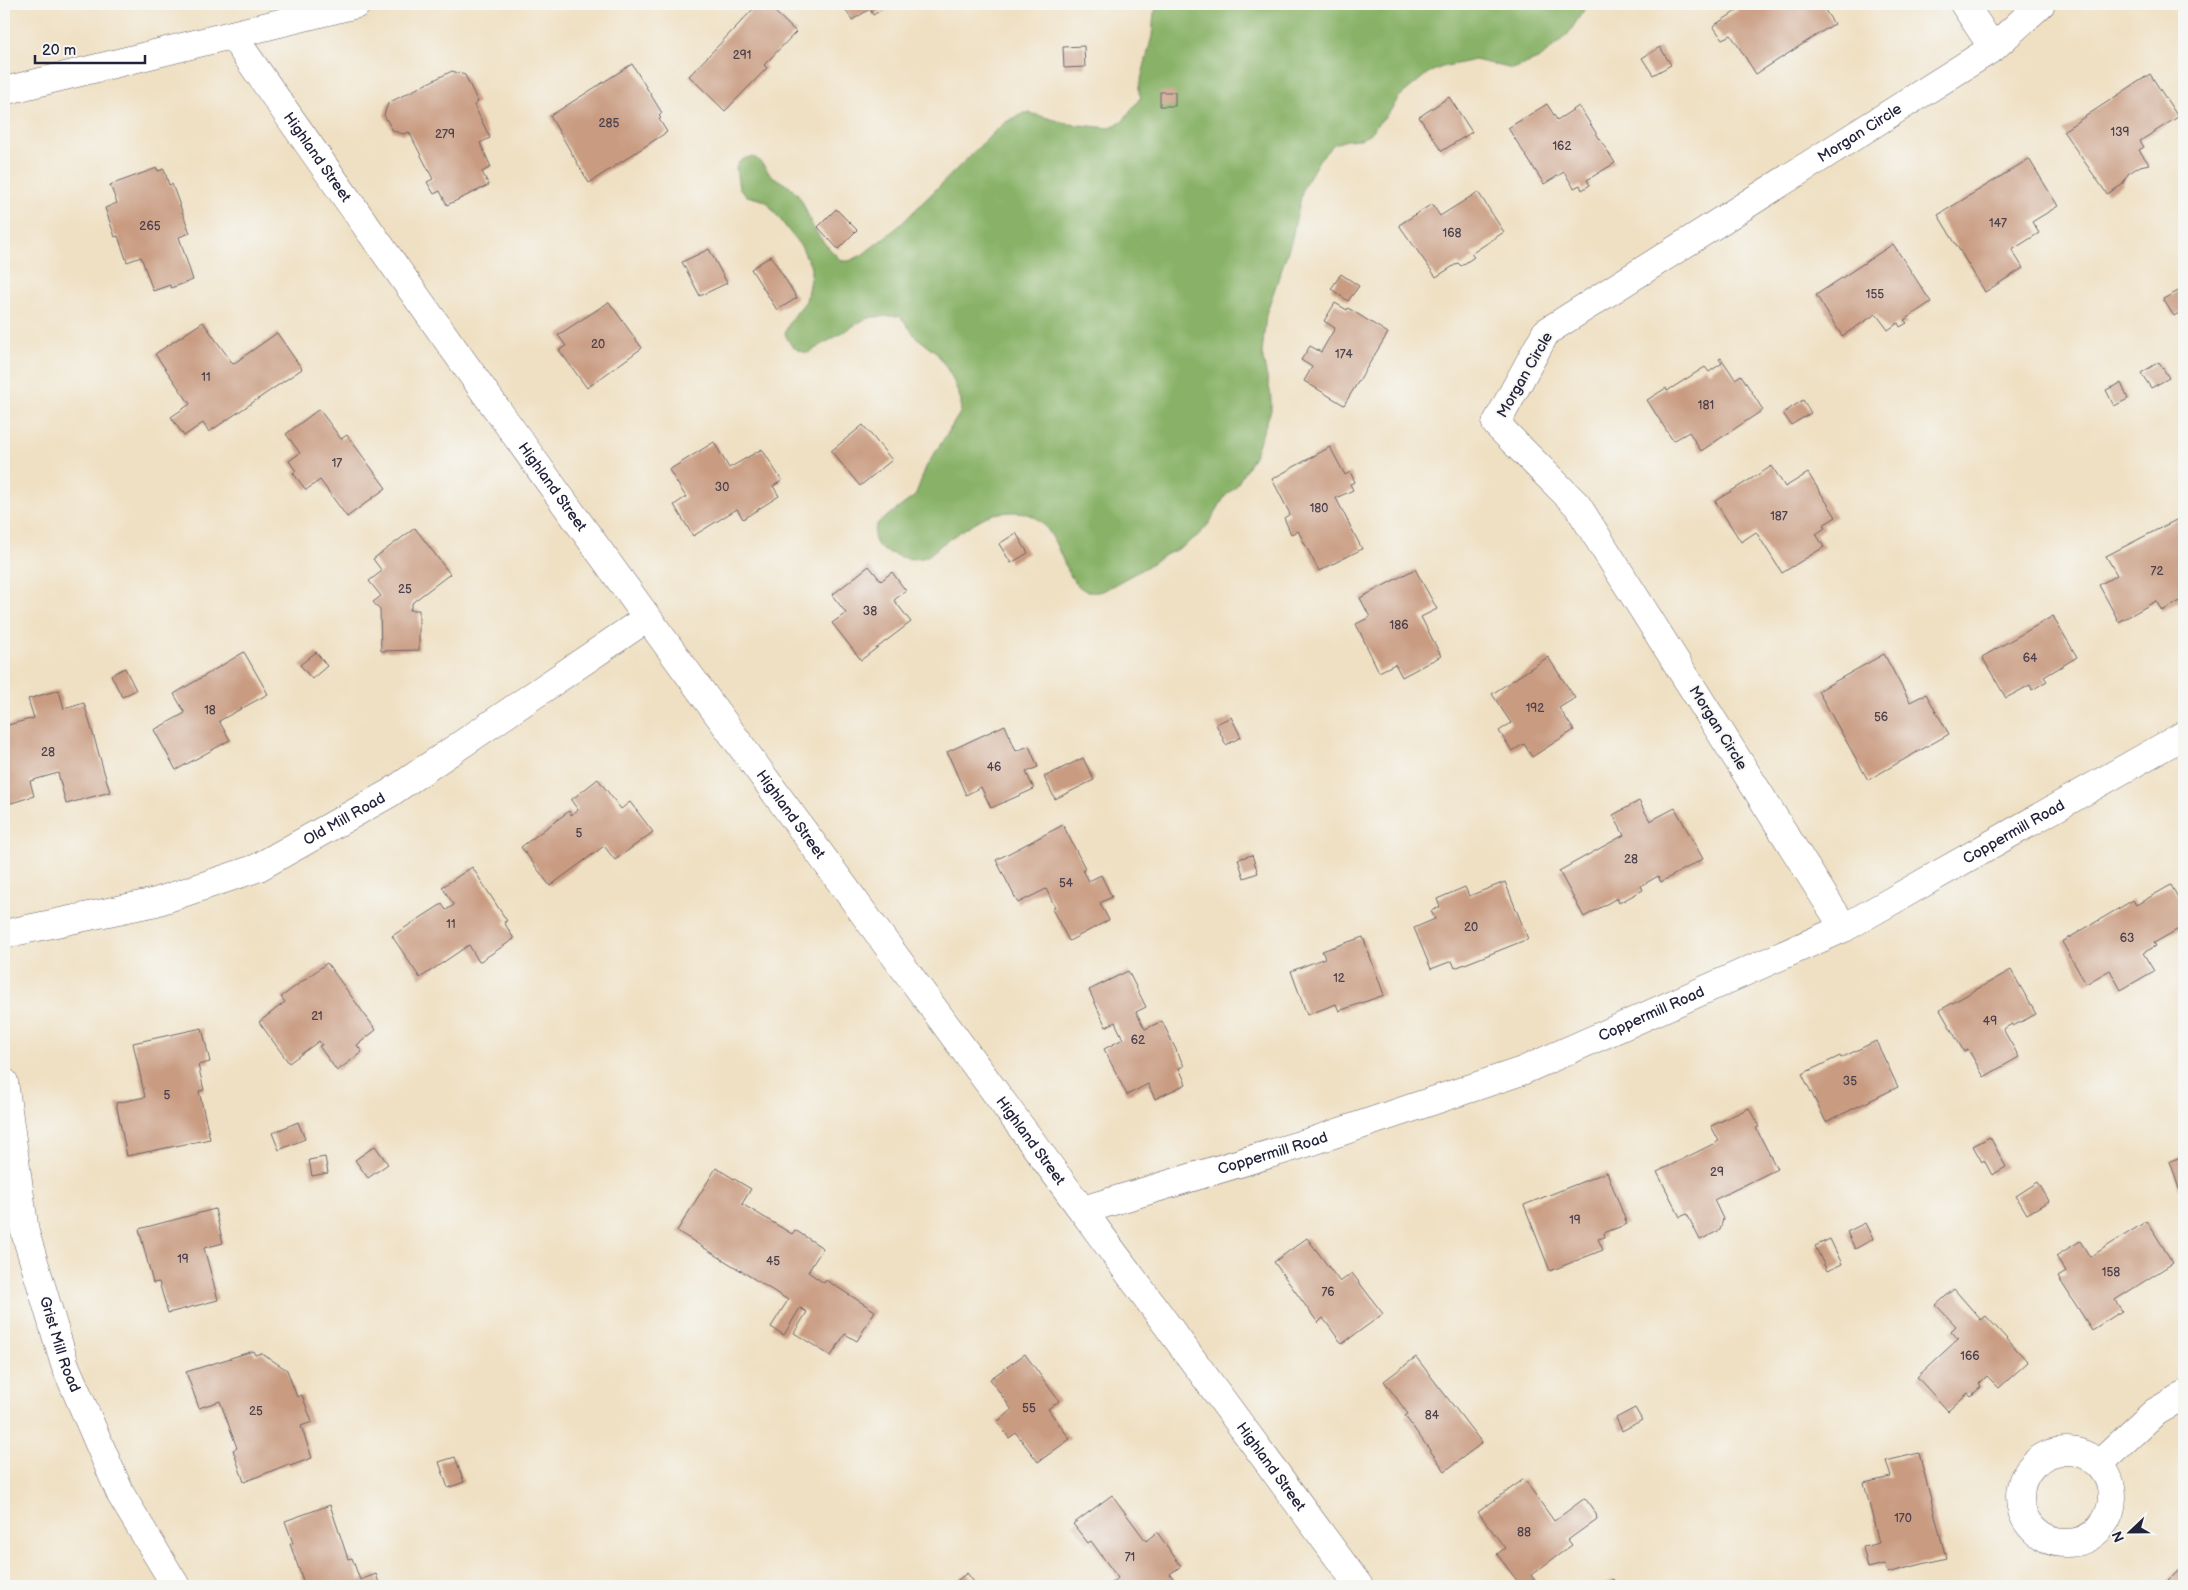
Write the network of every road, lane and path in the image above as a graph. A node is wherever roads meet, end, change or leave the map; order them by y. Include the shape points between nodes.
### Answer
1 (357, 4) edge
2 (1964, 4) edge
3 (2041, 4) edge
4 (232, 35) junction
5 (1993, 48) junction
6 (4, 91) edge
7 (647, 618) junction
8 (2184, 735) edge
9 (1844, 928) junction
10 (4, 934) edge
11 (4, 1082) edge
12 (1083, 1210) junction
13 (2184, 1395) edge
14 (2099, 1464) dead end
15 (176, 1586) edge
16 (1359, 1586) edge

1 - 4 street
2 - 5 street
3 - 5 street, Morgan Circle
4 - 6 street
4 - 7 street, Highland Street
5 - 9 street, Morgan Circle via 1546,332 1496,424 1577,505
7 - 10 street, Old Mill Road via 390,792 257,868 156,902
7 - 12 street, Highland Street
8 - 9 street, Coppermill Road
9 - 12 street, Coppermill Road via 1522,1071 1313,1141
11 - 15 street, Grist Mill Road via 24,1232 65,1365 121,1495
12 - 16 street, Highland Street
13 - 14 street via 2155,1412

